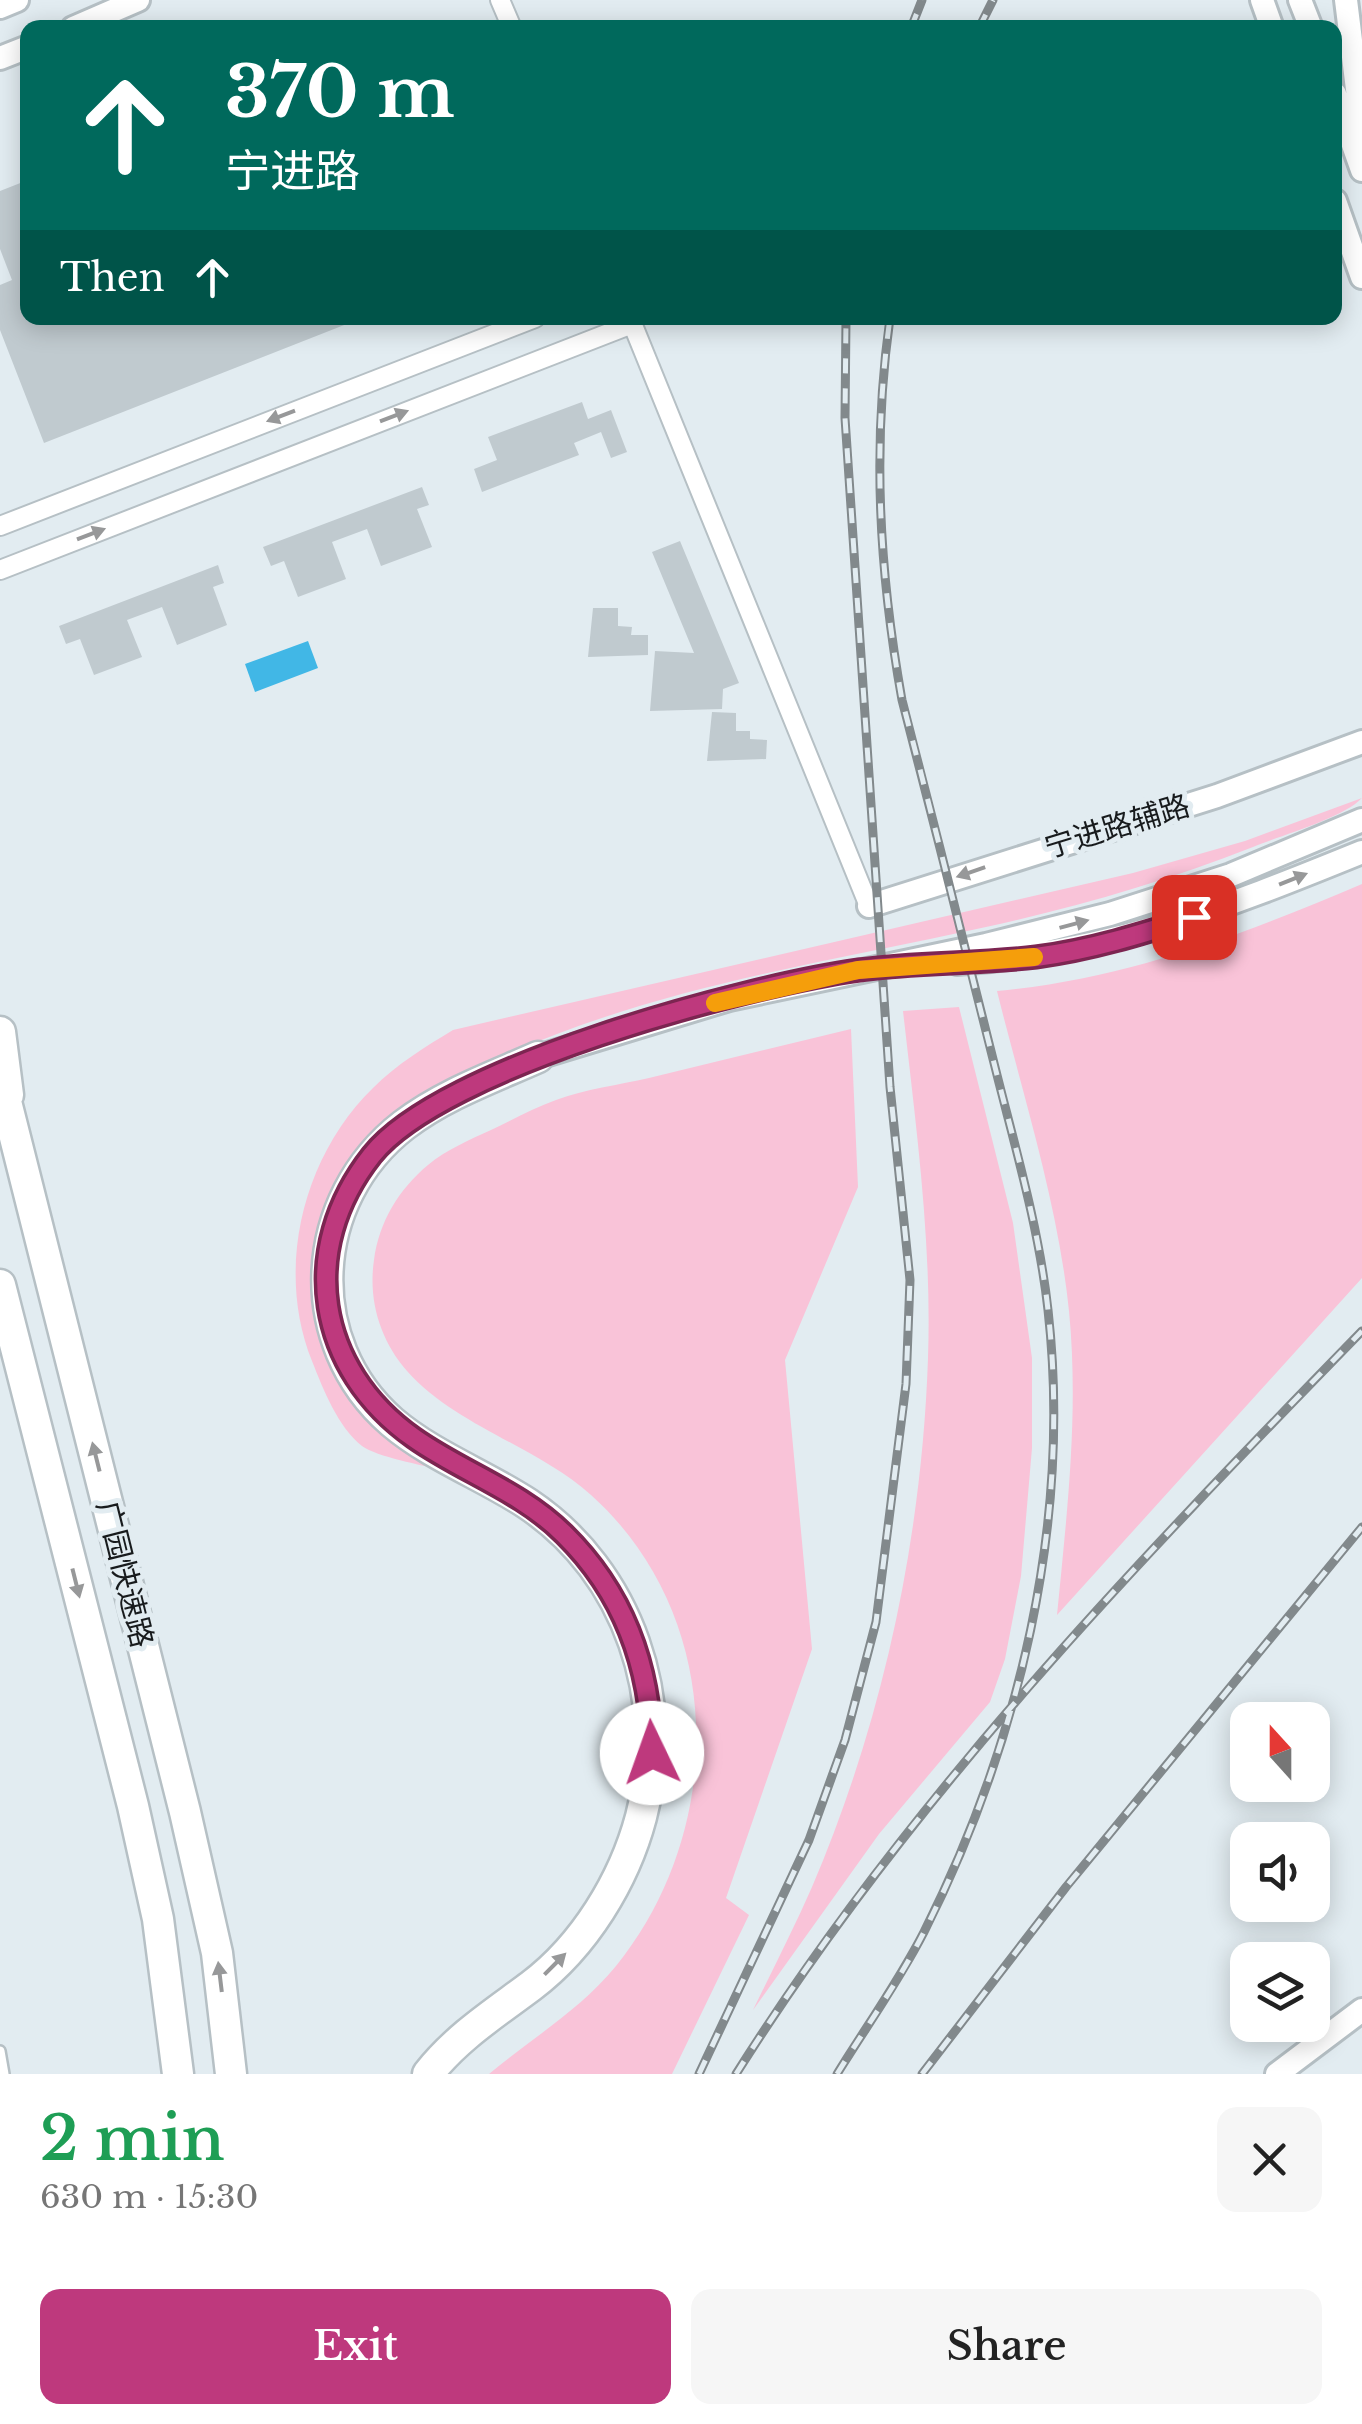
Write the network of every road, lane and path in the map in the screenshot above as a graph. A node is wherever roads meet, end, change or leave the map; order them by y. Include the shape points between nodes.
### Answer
1 (17, 0) edge
2 (138, 0) edge
3 (1346, 0) edge
4 (0, 7) edge
5 (92, 20) edge
6 (1342, 114) edge
7 (1362, 130) edge
8 (1362, 170) edge
9 (1342, 221) edge
10 (1362, 277) edge
11 (517, 325) edge
12 (621, 325) edge
13 (633, 325) edge
14 (0, 526) edge
15 (0, 570) edge
16 (1362, 742) edge
17 (1362, 820) edge
18 (1362, 852) edge
19 (870, 906) joint
20 (858, 970) junction
21 (0, 1032) edge
22 (538, 1057) joint
23 (0, 1078) edge
24 (11, 1118) junction
25 (0, 1284) edge
26 (1362, 2010) edge
27 (0, 2051) edge
28 (4, 2074) edge
29 (178, 2074) edge
30 (231, 2074) edge
31 (428, 2074) edge
32 (1277, 2074) edge

1 - 4 street
2 - 5 street
3 - 7 street
6 - 8 street
9 - 10 street
11 -> 14 street
15 -> 12 street
13 - 19 street
16 -> 19 street, 宁进路辅路 via 1217,796
20 -> 17 street via 1125,910
20 -> 18 street via 1091,947 1194,917
20 - 22 street via 665,1016
21 - 24 highway
31 -> 22 highway via 478,2023 558,1961 600,1909 641,1818 652,1753 644,1671 613,1594 561,1530 529,1504 419,1442 368,1397 335,1338 327,1305 326,1270 341,1204 379,1147 434,1106
23 - 24 highway, 广园快速路
30 -> 24 highway, 广园快速路 via 217,1953 193,1847
25 -> 29 highway, 广园快速路 via 137,1825 158,1919
26 - 32 street
27 - 28 lane

